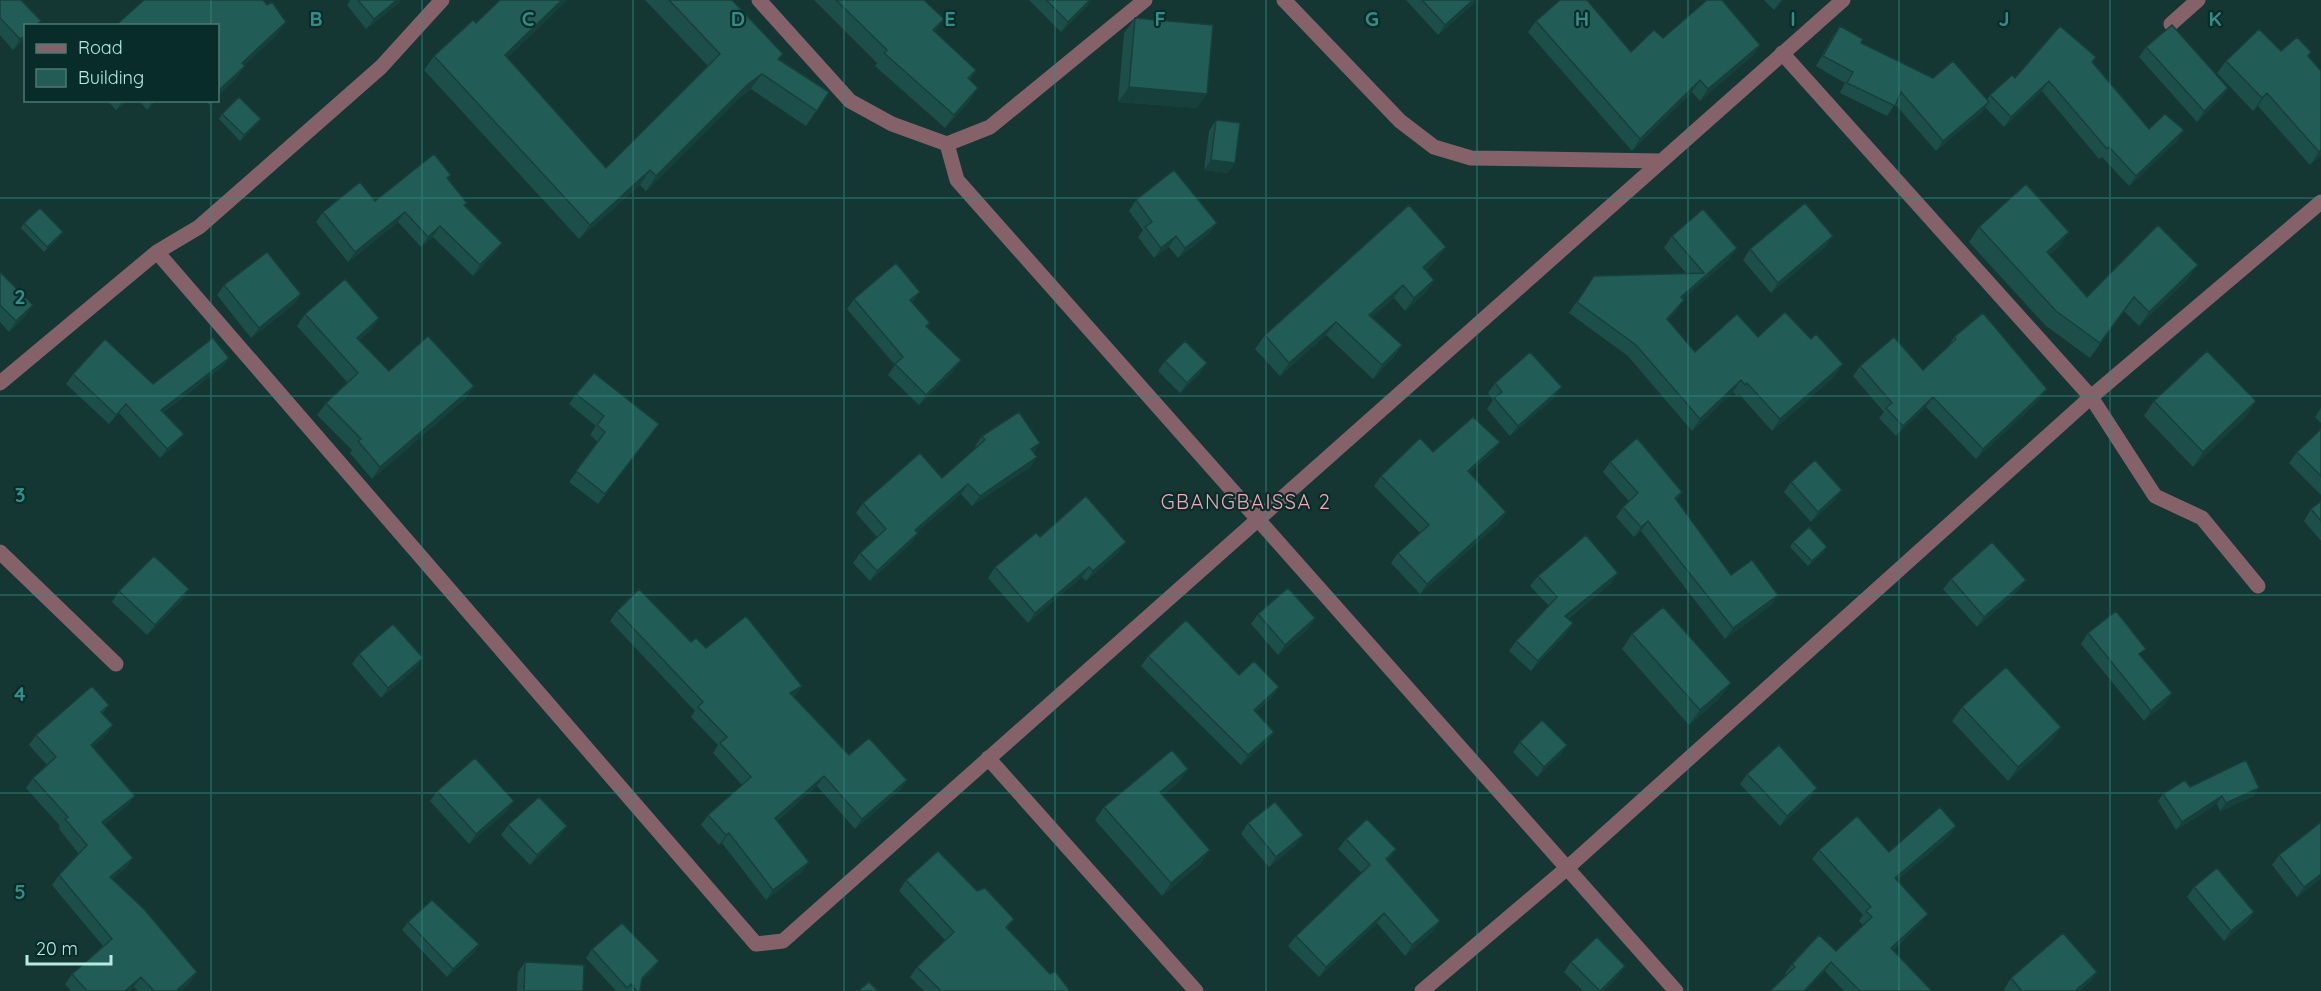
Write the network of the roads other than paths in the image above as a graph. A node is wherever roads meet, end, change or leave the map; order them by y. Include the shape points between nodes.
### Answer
1 (442, 0) edge
2 (759, 0) edge
3 (1145, 0) edge
4 (1284, 0) edge
5 (1843, 0) edge
6 (2198, 0) edge
7 (2171, 24) edge
8 (1782, 53) junction
9 (947, 144) junction
10 (1661, 161) junction
11 (2321, 202) edge
12 (157, 252) junction
13 (0, 383) edge
14 (2091, 398) junction
15 (1259, 519) junction
16 (0, 552) edge
17 (2258, 586) dead end
18 (116, 664) dead end
19 (988, 758) junction
20 (1566, 869) junction
21 (1196, 991) edge
22 (1422, 991) edge
23 (1676, 991) edge

1 - 12 street via 381,67 199,227
2 - 9 street via 850,101 892,124
3 - 9 street via 990,127
4 - 10 street via 1400,121 1434,147 1471,158
5 - 8 street
6 - 7 street
8 - 10 street
8 - 14 street
9 - 15 street via 957,180
10 - 15 street
11 - 14 street
12 - 13 street
12 - 19 street via 756,944 783,941
14 - 17 street via 2155,496 2202,518
14 - 20 street
15 - 19 street
15 - 20 street
16 - 18 street
19 - 21 street
20 - 22 street
20 - 23 street

